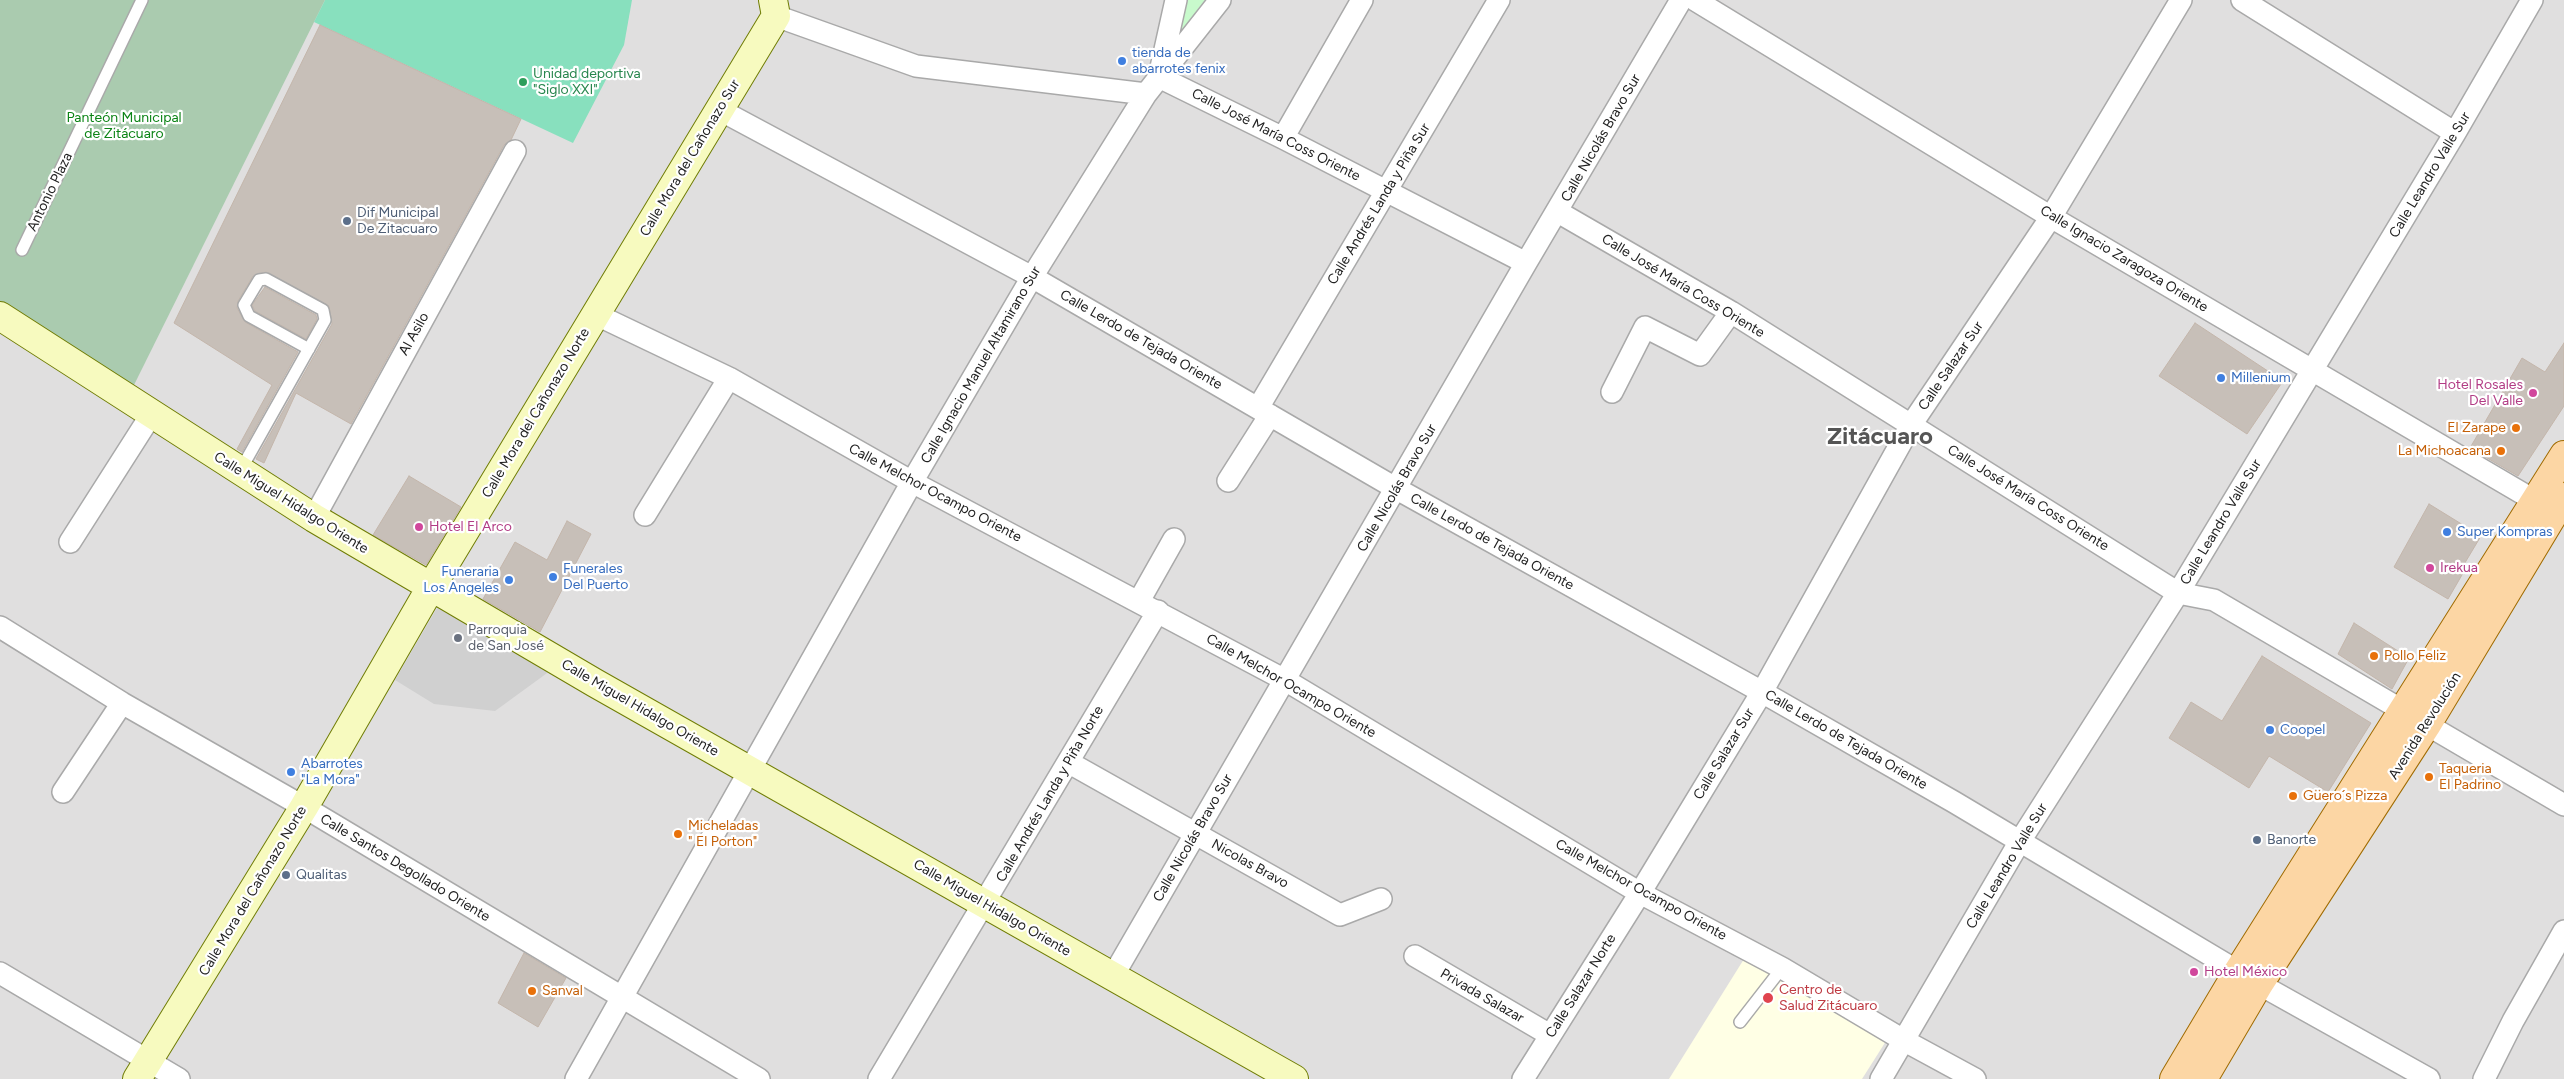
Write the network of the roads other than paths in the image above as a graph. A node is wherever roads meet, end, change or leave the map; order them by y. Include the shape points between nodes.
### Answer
1 (142, 0) edge
2 (1176, 0) edge
3 (1220, 0) edge
4 (1362, 0) edge
5 (1500, 0) edge
6 (1681, 0) edge
7 (1695, 0) edge
8 (2182, 0) edge
9 (2242, 0) edge
10 (2532, 0) edge
11 (775, 8) edge
12 (1158, 77) junction
13 (1146, 94) junction
14 (720, 110) junction
15 (2455, 133) junction
16 (1283, 138) junction
17 (515, 151) dead end
18 (1387, 192) junction
19 (1558, 212) junction
20 (2051, 216) junction
21 (22, 250) dead end
22 (1526, 263) junction
23 (1032, 277) junction
24 (1731, 312) junction
25 (596, 314) junction
26 (0, 316) edge
27 (309, 349) junction
28 (2312, 371) junction
29 (729, 378) junction
30 (1612, 392) dead end
31 (1264, 412) junction
32 (151, 415) junction
33 (1911, 425) junction
34 (2564, 455) edge
35 (240, 472) junction
36 (1228, 481) dead end
37 (912, 482) junction
38 (1396, 489) junction
39 (2555, 507) edge
40 (645, 515) dead end
41 (314, 518) junction
42 (1174, 539) dead end
43 (70, 542) dead end
44 (431, 587) junction
45 (2178, 593) junction
46 (1148, 606) junction
47 (0, 627) edge
48 (1285, 680) junction
49 (1762, 692) junction
50 (122, 703) junction
51 (2402, 712) junction
52 (2426, 726) junction
53 (1068, 762) junction
54 (751, 771) junction
55 (62, 792) dead end
56 (2564, 805) edge
57 (304, 808) junction
58 (1196, 834) junction
59 (2020, 842) junction
60 (1640, 893) junction
61 (1381, 899) dead end
62 (985, 904) junction
63 (2564, 931) edge
64 (1415, 956) dead end
65 (1782, 968) junction
66 (0, 973) edge
67 (1113, 976) junction
68 (2249, 977) junction
69 (621, 996) junction
70 (1740, 1022) dead end
71 (1550, 1035) junction
72 (1905, 1041) junction
73 (143, 1070) edge
74 (179, 1079) edge
75 (576, 1079) edge
76 (759, 1079) edge
77 (879, 1079) edge
78 (1294, 1079) edge
79 (1523, 1079) edge
80 (1881, 1079) edge
81 (1975, 1079) edge
82 (2174, 1079) edge
83 (2203, 1079) edge
84 (2429, 1079) edge
85 (2484, 1079) edge

1 - 21 lane, Antonio Plaza
2 - 12 street
3 - 12 street, Calle Ignacio Manuel Altamirano Sur
4 - 16 street
5 - 18 street, Calle Andrés Landa y Piña Sur
6 - 19 street, Calle Nicolás Bravo Sur
7 - 20 street, Calle Ignacio Zaragoza Oriente
8 - 20 street, Calle Salazar Sur
9 - 15 street
10 - 15 street, Calle Leandro Valle Sur
11 - 13 street via 916,66
11 - 14 street, Calle Mora del Cañonazo Sur
12 - 13 street, Calle Ignacio Manuel Altamirano Sur
12 - 16 street, Calle José María Coss Oriente
13 - 23 street, Calle Ignacio Manuel Altamirano Sur
14 - 23 street, Calle Lerdo de Tejada Oriente
14 - 25 street, Calle Mora del Cañonazo Sur
15 - 28 street, Calle Leandro Valle Sur
16 - 18 street, Calle José María Coss Oriente
17 - 41 street, Al Asilo
18 - 22 street, Calle José María Coss Oriente
18 - 31 street, Calle Andrés Landa y Piña Sur
19 - 22 street, Calle Nicolás Bravo Sur
19 - 24 street, Calle José María Coss Oriente
20 - 28 street, Calle Ignacio Zaragoza Oriente
20 - 33 street, Calle Salazar Sur
22 - 38 street, Calle Nicolás Bravo Sur
23 - 31 street, Calle Lerdo de Tejada Oriente
23 - 37 street, Calle Ignacio Manuel Altamirano Sur
24 - 30 street via 1700,355 1645,327
24 - 33 street, Calle José María Coss Oriente
25 - 29 street, Calle Melchor Ocampo Oriente
25 - 44 street, Calle Mora del Cañonazo Norte
26 - 32 street, Calle Miguel Hidalgo Oriente
27 - 27 lane via 325,320 323,310 266,279 259,280 244,304 248,316
27 - 35 lane
28 - 39 street, Calle Ignacio Zaragoza Oriente
28 - 45 street, Calle Leandro Valle Sur
29 - 37 street, Calle Melchor Ocampo Oriente
29 - 40 street
31 - 36 street, Calle Andrés Landa y Piña Sur
31 - 38 street, Calle Lerdo de Tejada Oriente
32 - 35 street, Calle Miguel Hidalgo Oriente
32 - 43 street
33 - 45 street, Calle José María Coss Oriente
33 - 49 street, Calle Salazar Sur
34 - 39 main road, Avenida Revolución
35 - 41 street, Calle Miguel Hidalgo Oriente
37 - 46 street, Calle Melchor Ocampo Oriente
37 - 54 street, Calle Ignacio Manuel Altamirano Sur
38 - 48 street, Calle Nicolás Bravo Sur
38 - 49 street, Calle Lerdo de Tejada Oriente
39 - 51 main road, Avenida Revolución
39 - 52 main road, Avenida Revolución
41 - 44 street, Calle Miguel Hidalgo Oriente
42 - 46 street, Calle Andrés Landa y Piña Norte
44 - 54 street, Calle Miguel Hidalgo Oriente
44 - 57 street, Calle Mora del Cañonazo Norte
45 - 51 street, Calle José María Coss Oriente via 2214,600
45 - 59 street, Calle Leandro Valle Sur
46 - 48 street, Calle Melchor Ocampo Oriente
46 - 53 street, Calle Andrés Landa y Piña Norte
47 - 50 street, Calle Santos Degollado Oriente
48 - 58 street, Calle Nicolás Bravo Sur
48 - 60 street, Calle Melchor Ocampo Oriente
49 - 59 street, Calle Lerdo de Tejada Oriente
49 - 60 street, Calle Salazar Sur
50 - 55 street
50 - 57 street, Calle Santos Degollado Oriente
51 - 52 street, Calle José María Coss Oriente
51 - 68 main road, Avenida Revolución
52 - 56 street, Calle José María Coss Oriente
52 - 68 main road, Avenida Revolución
53 - 58 street, Nicolas Bravo
53 - 62 street, Calle Andrés Landa y Piña Norte
54 - 62 street, Calle Miguel Hidalgo Oriente
54 - 69 street, Calle Ignacio Manuel Altamirano Sur
57 - 69 street, Calle Santos Degollado Oriente
57 - 73 street, Calle Mora del Cañonazo Norte
58 - 61 street, Nicolas Bravo via 1340,916
58 - 67 street, Calle Nicolás Bravo Sur
59 - 68 street, Calle Lerdo de Tejada Oriente
59 - 72 street, Calle Leandro Valle Sur
60 - 65 street, Calle Melchor Ocampo Oriente
60 - 71 street, Calle Salazar Norte
62 - 67 street, Calle Miguel Hidalgo Oriente
62 - 77 street, Calle Andrés Landa y Piña Norte
63 - 85 street
64 - 71 street, Privada Salazar
65 - 70 lane
65 - 72 street, Calle Melchor Ocampo Oriente
66 - 73 street
67 - 78 street, Calle Miguel Hidalgo Oriente
68 - 82 main road, Avenida Revolución
68 - 83 main road, Avenida Revolución
68 - 84 street, Calle Lerdo de Tejada Oriente
69 - 75 street, Calle Ignacio Manuel Altamirano Sur
69 - 76 street, Calle Santos Degollado Oriente
71 - 79 street, Calle Salazar Norte
72 - 80 street, Calle Leandro Valle Sur
72 - 81 street, Calle Melchor Ocampo Oriente
73 - 74 street

